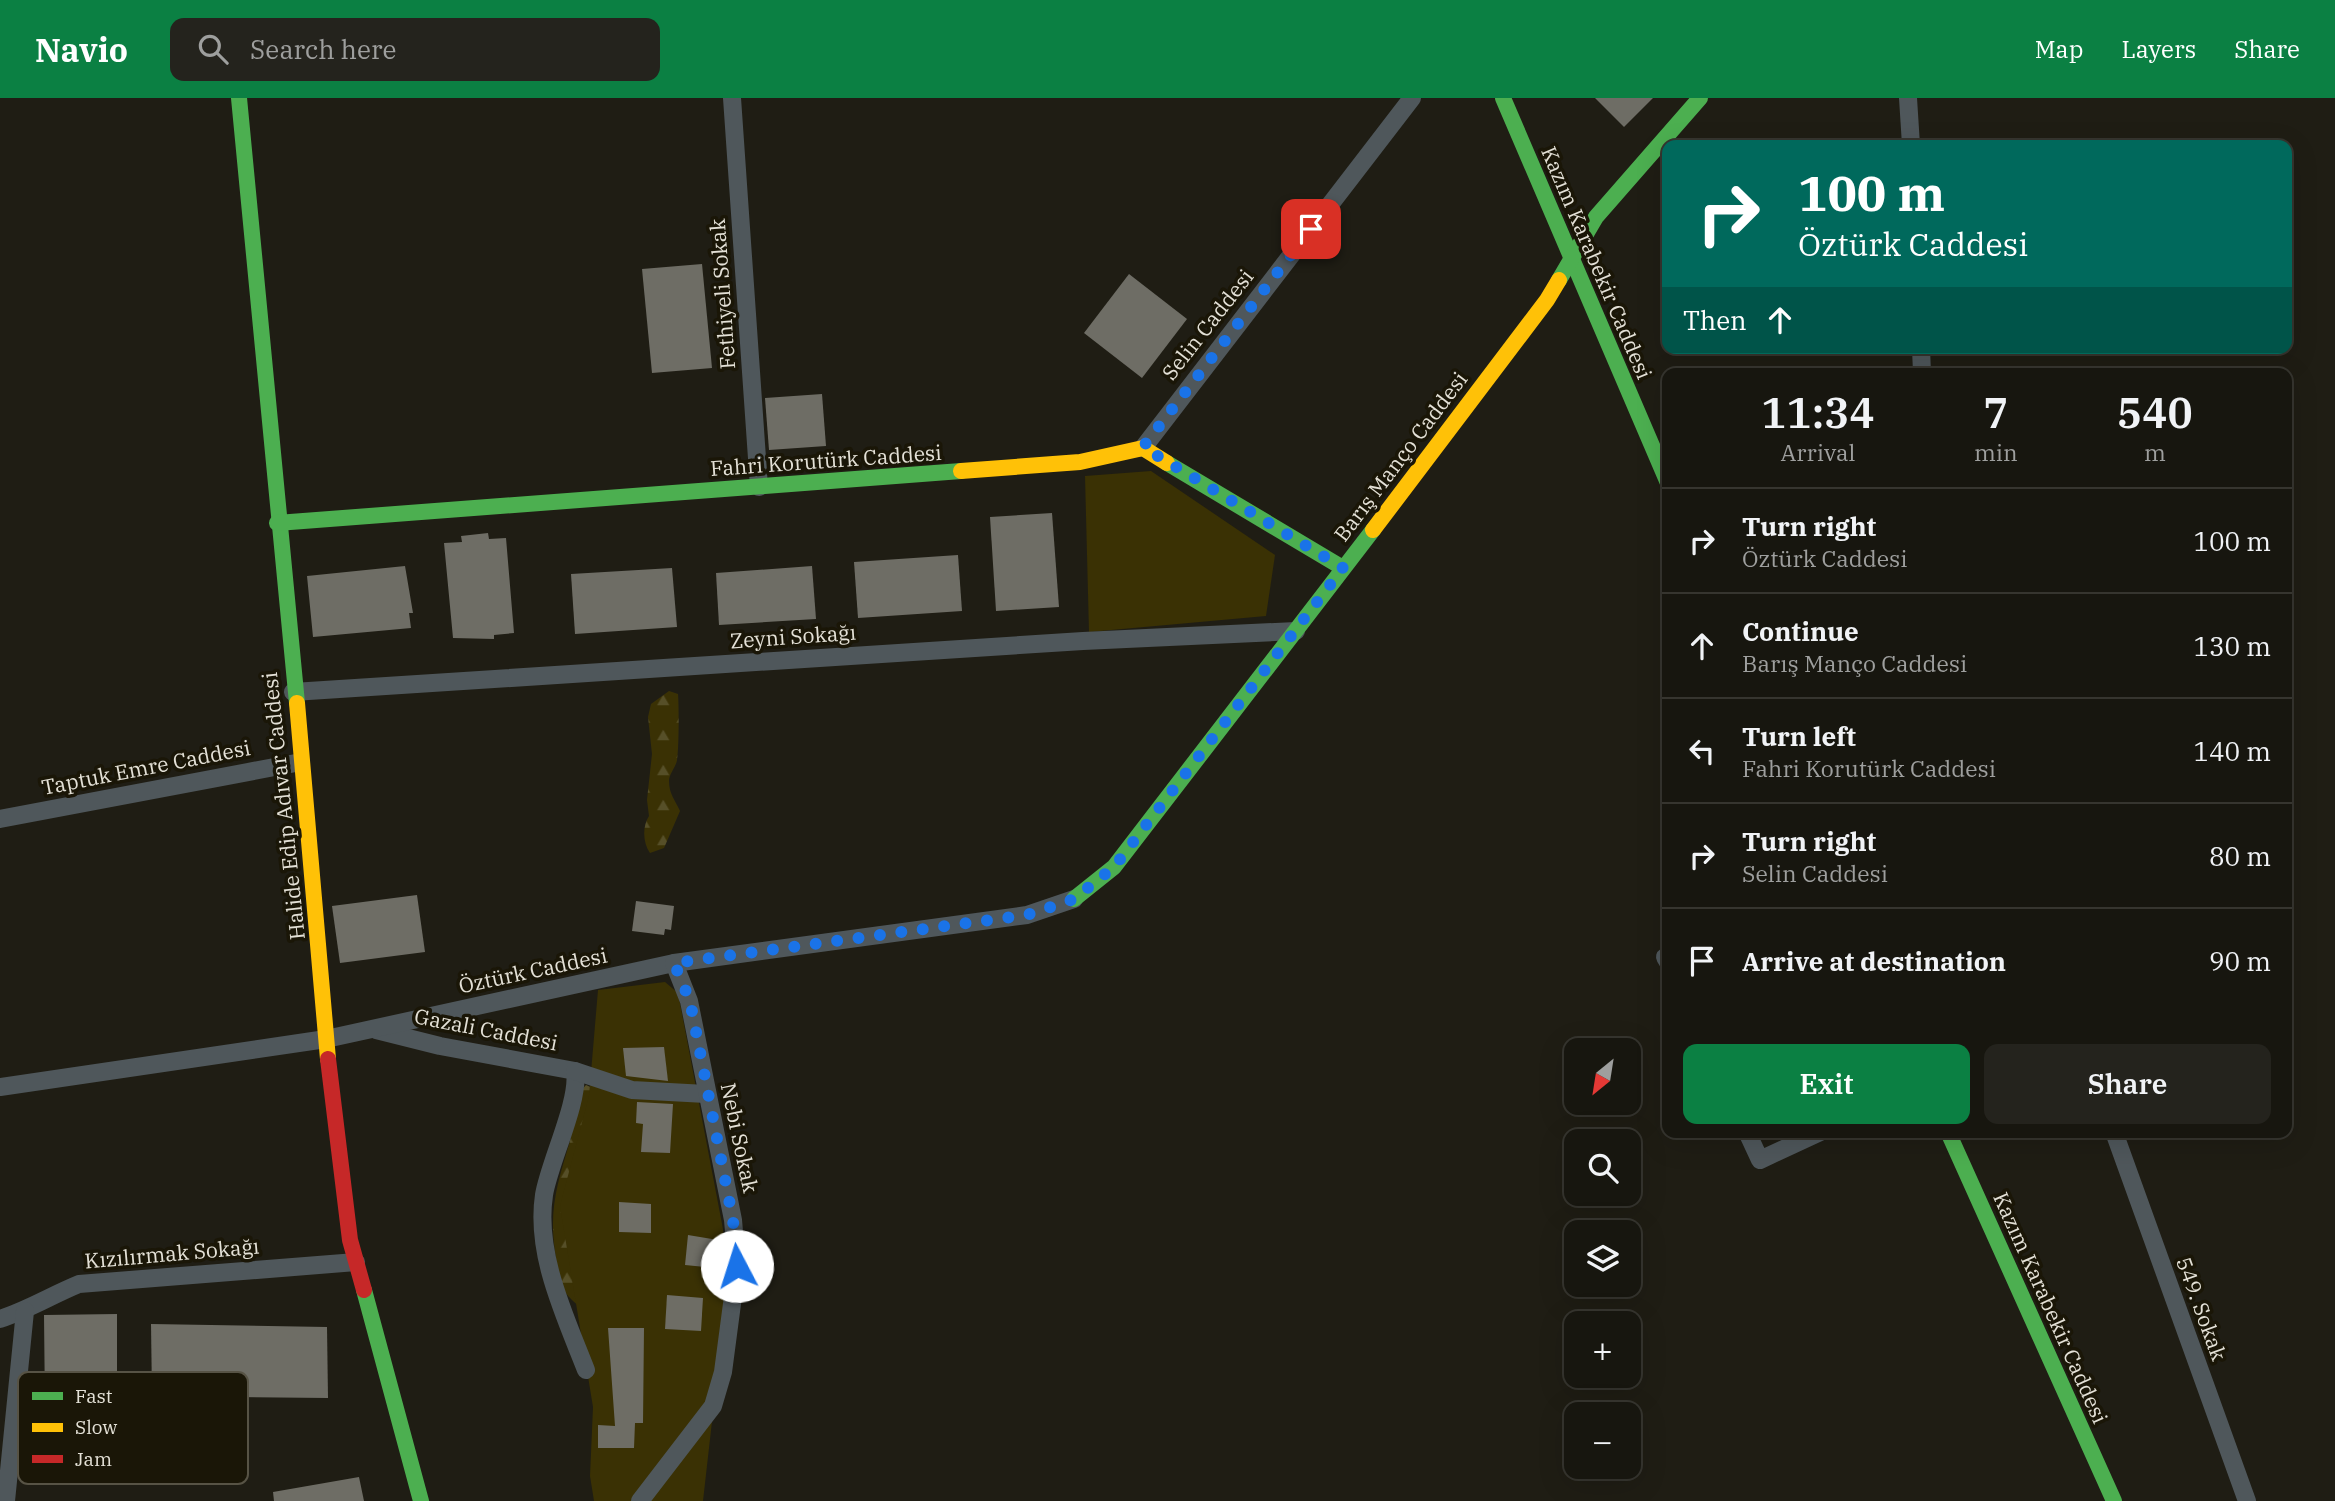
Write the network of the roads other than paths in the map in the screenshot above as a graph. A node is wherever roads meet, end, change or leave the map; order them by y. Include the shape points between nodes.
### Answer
1 (239, 98) edge
2 (732, 98) edge
3 (1412, 98) edge
4 (1503, 98) edge
5 (1700, 98) edge
6 (1908, 98) edge
7 (1663, 140) edge
8 (1911, 140) edge
9 (1662, 141) edge
10 (1571, 258) junction
11 (1143, 447) junction
12 (1662, 469) edge
13 (758, 487) junction
14 (277, 523) junction
15 (1343, 568) junction
16 (1296, 631) junction
17 (293, 692) junction
18 (301, 762) junction
19 (0, 819) edge
20 (1074, 899) joint
21 (674, 963) junction
22 (372, 1029) junction
23 (326, 1039) junction
24 (575, 1072) junction
25 (0, 1087) edge
26 (706, 1094) junction
27 (1750, 1138) edge
28 (1807, 1138) edge
29 (1951, 1138) edge
30 (2116, 1138) edge
31 (356, 1262) junction
32 (25, 1311) junction
33 (0, 1319) edge
34 (586, 1370) dead end
35 (19, 1372) edge
36 (18, 1381) edge
37 (6, 1501) edge
38 (421, 1501) edge
39 (639, 1501) edge
40 (2114, 1501) edge
41 (2247, 1501) edge

1 - 14 street, Halide Edip Adıvar Caddesi
2 - 13 street, Fethiyeli Sokak
3 - 11 street, Selin Caddesi
4 - 10 street, Kazım Karabekir Caddesi
5 - 7 street, Barış Manço Caddesi
6 - 8 street
9 - 10 street, Barış Manço Caddesi via 1596,217
10 - 12 street, Kazım Karabekir Caddesi
10 - 15 street, Barış Manço Caddesi via 1547,300
11 - 13 street, Fahri Korutürk Caddesi via 1080,462
11 - 15 street
13 - 14 street, Fahri Korutürk Caddesi
14 - 17 street, Halide Edip Adıvar Caddesi
15 - 16 street, Barış Manço Caddesi
16 - 17 street, Zeyni Sokağı
16 - 20 street, Barış Manço Caddesi via 1114,867
17 - 18 street, Halide Edip Adıvar Caddesi
18 - 19 street, Taptuk Emre Caddesi
18 - 23 street, Halide Edip Adıvar Caddesi
20 - 21 street, Öztürk Caddesi via 1027,915
21 - 22 street, Öztürk Caddesi
21 - 26 street, Nebi Sokak via 690,1001
22 - 23 street, Öztürk Caddesi
22 - 24 street, Gazali Caddesi
23 - 25 street, Öztürk Caddesi
23 - 31 street, Halide Edip Adıvar Caddesi via 349,1240
24 - 26 street via 632,1090
24 - 34 street, Gazali Caddesi via 543,1214 546,1250 559,1299
26 - 39 street, Nebi Sokak via 733,1220 737,1266 723,1372 713,1406
27 - 28 street via 1760,1160
29 - 40 street, Kazım Karabekir Caddesi
30 - 41 street, 549. Sokak
31 - 32 street, Kızılırmak Sokağı via 79,1284
31 - 38 street, Halide Edip Adıvar Caddesi
32 - 33 street, Kızılırmak Sokağı
32 - 35 street
36 - 37 street

